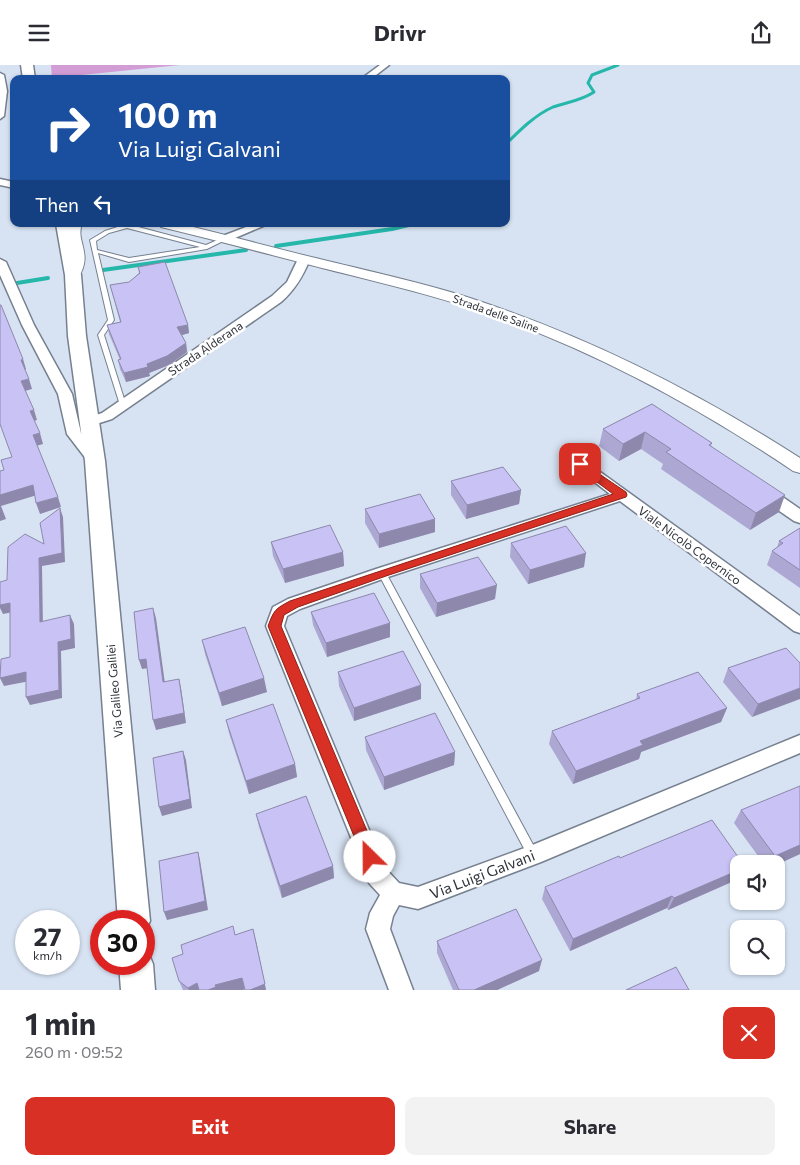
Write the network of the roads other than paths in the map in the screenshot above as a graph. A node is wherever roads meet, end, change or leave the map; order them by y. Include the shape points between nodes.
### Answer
1 (385, 65) edge
2 (0, 75) edge
3 (371, 75) edge
4 (0, 116) edge
5 (64, 227) edge
6 (73, 227) edge
7 (124, 227) edge
8 (131, 227) edge
9 (178, 227) edge
10 (255, 227) edge
11 (224, 239) junction
12 (206, 247) junction
13 (95, 251) junction
14 (304, 259) junction
15 (0, 262) edge
16 (73, 275) junction
17 (123, 405) junction
18 (90, 422) junction
19 (94, 461) junction
20 (580, 464) dead end
21 (800, 467) edge
22 (751, 483) edge
23 (622, 495) junction
24 (800, 517) edge
25 (382, 573) junction
26 (800, 626) edge
27 (800, 744) edge
28 (533, 855) junction
29 (394, 893) junction
30 (133, 910) edge
31 (137, 975) edge
32 (138, 990) edge
33 (401, 990) edge

1 - 3 street
2 - 4 street via 3,91
5 - 16 main road, Via Galileo Galilei
6 - 16 street via 79,260
7 - 13 lane via 93,240
8 - 12 lane
9 - 11 street, Strada delle Saline
10 - 11 street
11 - 12 lane
11 - 14 street, Strada delle Saline
12 - 13 lane via 129,260
13 - 17 lane via 111,320 101,335
14 - 17 street, Strada Alderana via 298,277 288,291
14 - 21 street, Strada delle Saline via 462,300 526,323 610,359 695,403
15 - 19 street via 64,394 74,434
16 - 18 main road, Via Galileo Galilei via 77,336
17 - 18 street, Strada Alderana
18 - 19 main road, Via Galileo Galilei
19 - 30 main road, Via Galileo Galilei
20 - 23 street, Viale Nicolò Copernico
22 - 24 street
23 - 25 street
23 - 26 street, Viale Nicolò Copernico
25 - 28 lane
25 - 29 street via 294,604 279,612 274,626 377,875
27 - 28 street, Via Luigi Galvani
28 - 29 street, Via Luigi Galvani via 418,898
29 - 33 street via 382,913 378,929
31 - 32 main road

